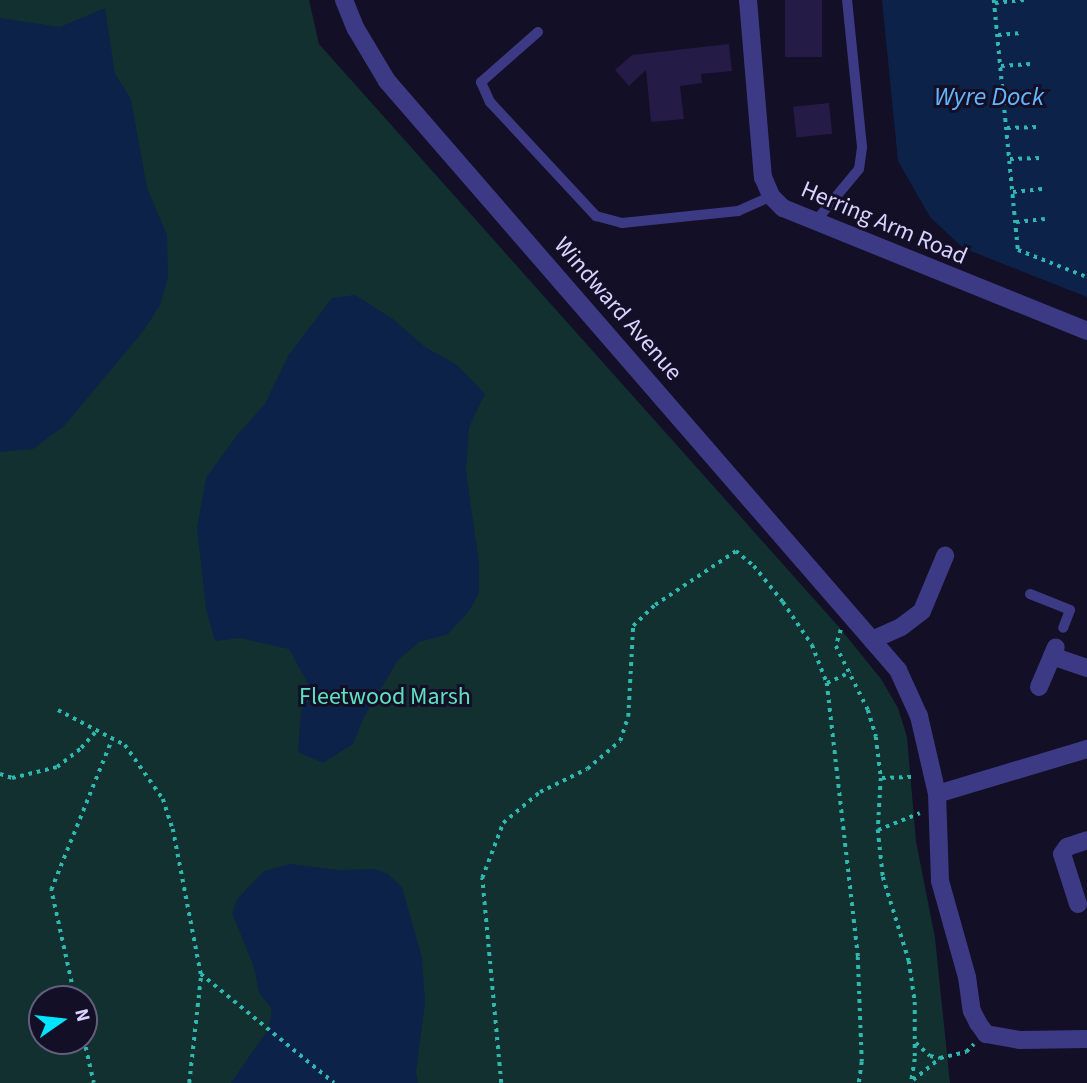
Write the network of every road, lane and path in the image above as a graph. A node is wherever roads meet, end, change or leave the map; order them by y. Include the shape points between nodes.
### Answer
1 (344, 0) edge
2 (748, 0) edge
3 (848, 0) edge
4 (1024, 0) edge
5 (995, 1) edge
6 (538, 32) dead end
7 (1023, 33) dead end
8 (998, 36) junction
9 (1031, 64) dead end
10 (1001, 66) junction
11 (1034, 95) dead end
12 (1004, 98) junction
13 (1039, 127) dead end
14 (1007, 128) junction
15 (1041, 158) dead end
16 (1010, 159) junction
17 (1044, 188) dead end
18 (1013, 192) junction
19 (771, 196) junction
20 (1045, 219) dead end
21 (1016, 222) junction
22 (814, 223) junction
23 (1087, 276) edge
24 (1087, 331) edge
25 (944, 556) dead end
26 (1030, 594) dead end
27 (847, 612) junction
28 (1063, 628) dead end
29 (872, 640) junction
30 (1087, 668) edge
31 (851, 672) junction
32 (827, 683) junction
33 (1039, 687) dead end
34 (58, 710) dead end
35 (97, 730) junction
36 (112, 738) junction
37 (1087, 751) edge
38 (932, 773) junction
39 (0, 774) edge
40 (881, 778) junction
41 (936, 803) junction
42 (878, 830) junction
43 (1087, 840) edge
44 (1078, 904) dead end
45 (201, 974) junction
46 (72, 985) edge
47 (986, 1034) junction
48 (1087, 1039) edge
49 (916, 1043) junction
50 (88, 1055) edge
51 (940, 1058) junction
52 (911, 1082) edge
53 (94, 1083) edge
54 (189, 1083) edge
55 (334, 1083) edge
56 (501, 1083) edge
57 (859, 1083) edge

1 - 27 street, Windward Avenue via 387,81
2 - 19 street, Herring Arm Road via 759,147
3 - 22 lane via 862,147 859,169
4 - 5 path
5 - 8 path
6 - 19 lane via 481,82 490,102 596,216 622,223 737,211
7 - 8 path
8 - 10 path
9 - 10 path
10 - 12 path
11 - 12 path
12 - 14 path
13 - 14 path
14 - 16 path
15 - 16 path
16 - 18 path
17 - 18 path
18 - 21 path
19 - 22 street, Herring Arm Road via 783,208
20 - 21 path
21 - 23 path via 1018,250
22 - 24 street, Herring Arm Road
25 - 29 street via 922,611
26 - 28 lane via 1070,610
27 - 29 street, Windward Avenue
27 - 31 path via 836,646
29 - 38 street, Windward Avenue via 898,670 919,716
30 - 33 street via 1054,651
31 - 32 path
31 - 40 path via 868,710
32 - 56 path via 812,645 783,602 736,551 633,626 628,717 620,741 587,768 540,792 503,823 482,878
32 - 57 path via 858,957
34 - 35 path
35 - 36 path
35 - 39 path via 57,767 12,778
36 - 45 path via 125,745 163,799
36 - 46 path via 51,890
37 - 41 street
38 - 40 path
38 - 41 street, Windward Avenue
40 - 42 path
41 - 42 path
41 - 47 street, Windward Avenue via 940,881 972,1011
42 - 49 path via 883,877 909,961
43 - 44 street via 1067,847 1062,854
45 - 54 path
45 - 55 path
47 - 48 street via 1020,1040
47 - 51 path via 966,1052
49 - 51 path
49 - 52 path
50 - 53 path
51 - 52 path

